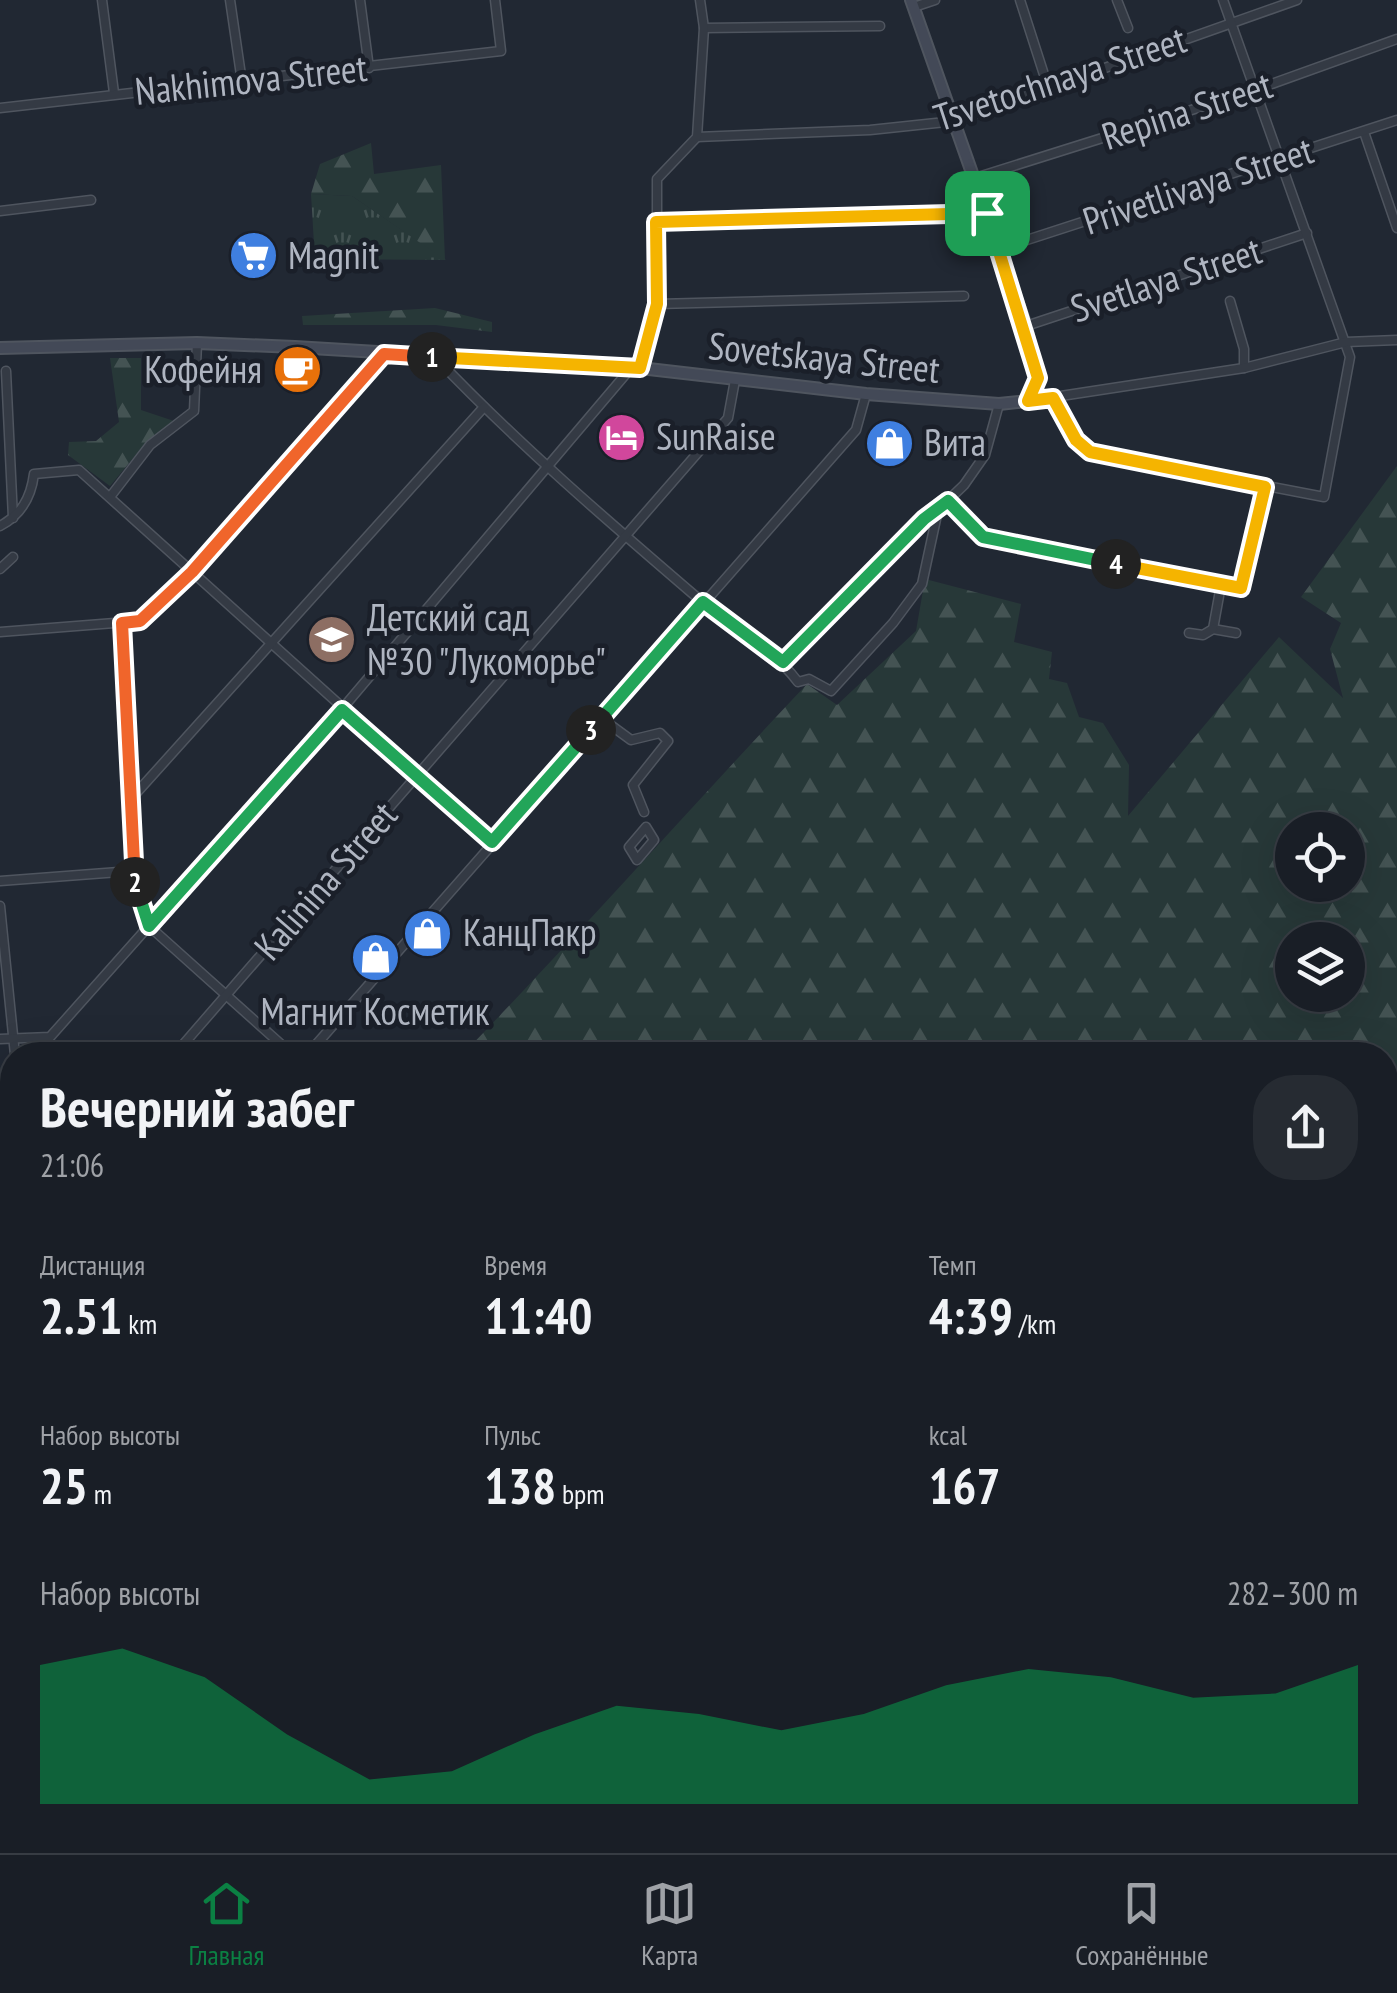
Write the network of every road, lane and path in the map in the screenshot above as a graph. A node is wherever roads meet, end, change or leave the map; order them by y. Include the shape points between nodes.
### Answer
1 (102, 0) edge
2 (230, 0) edge
3 (360, 0) edge
4 (494, 0) edge
5 (700, 0) edge
6 (934, 0) edge
7 (1020, 0) edge
8 (1117, 0) edge
9 (1224, 0) edge
10 (1297, 0) edge
11 (913, 4) edge
12 (1232, 24) junction
13 (880, 26) dead end
14 (704, 28) junction
15 (1128, 28) dead end
16 (1397, 39) edge
17 (370, 68) junction
18 (242, 82) junction
19 (1048, 87) junction
20 (1255, 90) junction
21 (114, 94) junction
22 (0, 108) edge
23 (1397, 120) edge
24 (955, 121) junction
25 (1364, 132) junction
26 (697, 137) junction
27 (1282, 160) junction
28 (975, 178) junction
29 (91, 200) dead end
30 (0, 211) edge
31 (987, 213) junction
32 (656, 222) junction
33 (1397, 228) edge
34 (1308, 234) junction
35 (999, 249) junction
36 (964, 296) dead end
37 (1230, 301) dead end
38 (657, 304) junction
39 (1026, 326) junction
40 (1397, 340) edge
41 (1346, 342) junction
42 (197, 343) junction
43 (0, 348) edge
44 (384, 354) junction
45 (436, 358) junction
46 (635, 368) junction
47 (1244, 368) junction
48 (6, 371) dead end
49 (735, 380) junction
50 (866, 394) junction
51 (1053, 398) junction
52 (1028, 401) junction
53 (1000, 404) junction
54 (484, 406) junction
55 (549, 468) junction
56 (1265, 487) junction
57 (110, 496) junction
58 (948, 501) junction
59 (938, 510) junction
60 (13, 518) junction
61 (0, 526) edge
62 (626, 532) junction
63 (13, 557) dead end
64 (0, 569) edge
65 (192, 572) junction
66 (1222, 584) junction
67 (703, 602) junction
68 (122, 623) junction
69 (1213, 629) junction
70 (0, 632) edge
71 (1188, 633) dead end
72 (1236, 633) dead end
73 (270, 642) junction
74 (783, 662) junction
75 (342, 710) junction
76 (601, 718) junction
77 (418, 775) junction
78 (130, 800) junction
79 (644, 812) dead end
80 (492, 842) junction
81 (132, 871) junction
82 (0, 881) edge
83 (0, 906) edge
84 (149, 926) junction
85 (225, 996) junction
86 (0, 1039) edge
87 (14, 1039) junction
88 (14, 1042) edge
89 (185, 1042) edge
90 (278, 1042) edge
91 (318, 1042) edge

1 - 21 street
2 - 18 street
3 - 17 street
4 - 17 street, Nakhimova Street via 501,52
5 - 14 street
6 - 11 street
7 - 19 street
8 - 15 street
9 - 12 street
10 - 12 street, Tsvetochnaya Street
11 - 24 street
12 - 19 street, Tsvetochnaya Street
12 - 20 street
13 - 14 street
14 - 26 street
16 - 20 street, Repina Street
17 - 18 street, Nakhimova Street
18 - 21 street, Nakhimova Street
19 - 24 street, Tsvetochnaya Street
20 - 27 street
20 - 28 street, Repina Street
21 - 22 street, Nakhimova Street
23 - 25 street, Privetlivaya Street
24 - 26 street, Tsvetochnaya Street
24 - 28 street
25 - 27 street, Privetlivaya Street
25 - 33 street
26 - 32 street via 657,179
27 - 34 street
27 - 35 street, Privetlivaya Street
28 - 31 street
29 - 30 street
31 - 32 street
31 - 35 street
32 - 38 street
34 - 39 street, Svetlaya Street
34 - 41 street
35 - 39 street
36 - 38 street
37 - 47 street
38 - 46 street
39 - 52 street via 1038,378
40 - 41 street, Sovetskaya Street
41 - 47 street, Sovetskaya Street
41 - 56 street via 1350,357 1324,497
42 - 43 street, Sovetskaya Street
42 - 44 street, Sovetskaya Street
42 - 57 street via 194,412 150,445
44 - 45 street, Sovetskaya Street
44 - 65 street
45 - 46 street, Sovetskaya Street
45 - 54 street
46 - 49 street, Sovetskaya Street
46 - 55 street
47 - 51 street, Sovetskaya Street
48 - 60 street
49 - 50 street, Sovetskaya Street
49 - 62 street, Kalinina Street via 728,418
50 - 53 street, Sovetskaya Street
50 - 67 street via 856,430
51 - 52 street, Sovetskaya Street
51 - 56 street via 1090,452
52 - 53 street, Sovetskaya Street
53 - 58 street via 985,455
54 - 55 street
54 - 73 street
55 - 62 street
55 - 75 street
56 - 66 street via 1241,588
57 - 60 street via 79,470 34,474 29,497
57 - 65 street
58 - 59 street
58 - 66 street via 983,537
59 - 74 street
59 - 74 street via 922,584 832,691 809,679 798,682
60 - 61 street
62 - 67 street
62 - 77 street, Kalinina Street
63 - 64 street
65 - 68 street via 140,621
65 - 73 street
66 - 69 street
67 - 74 street
67 - 76 street
68 - 70 street
68 - 78 street
69 - 71 street
69 - 72 street
73 - 75 street
73 - 78 street
75 - 77 street
75 - 84 street
76 - 79 street via 630,740 660,732 668,741 632,786
76 - 80 street
77 - 80 street
77 - 85 street, Kalinina Street
78 - 81 street
80 - 91 street
81 - 82 street
81 - 84 street
83 - 87 street
84 - 85 street
84 - 87 street via 50,1037
85 - 89 street, Kalinina Street
85 - 90 street
86 - 87 street
87 - 88 street

